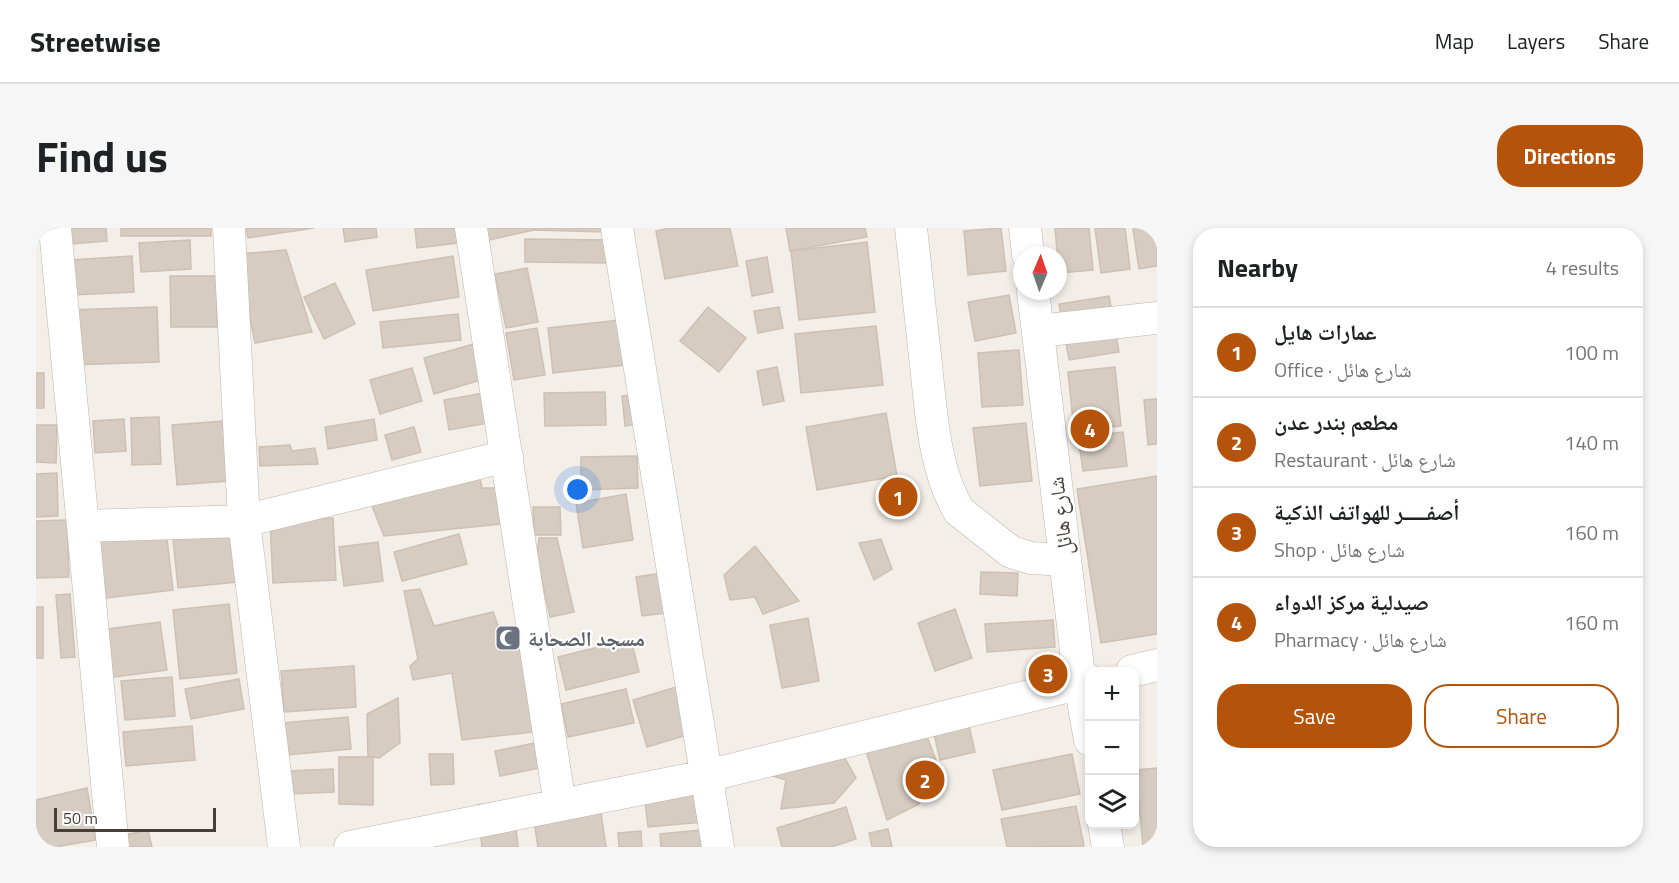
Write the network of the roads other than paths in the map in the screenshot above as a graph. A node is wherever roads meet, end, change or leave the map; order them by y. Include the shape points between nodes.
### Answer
1 (55, 228) edge
2 (230, 228) edge
3 (471, 228) edge
4 (617, 228) edge
5 (911, 228) edge
6 (1025, 228) edge
7 (1028, 246) edge
8 (1035, 300) edge
9 (1157, 318) edge
10 (1039, 332) junction
11 (507, 456) junction
12 (244, 521) junction
13 (84, 526) junction
14 (1065, 560) junction
15 (1157, 665) edge
16 (1139, 670) edge
17 (1084, 683) edge
18 (1087, 721) edge
19 (706, 777) junction
20 (560, 805) junction
21 (1105, 829) edge
22 (113, 847) edge
23 (284, 847) edge
24 (350, 847) edge
25 (718, 847) edge
26 (1108, 847) edge

1 - 13 street
2 - 12 street
3 - 11 street
4 - 19 street
5 - 14 street via 932,414 953,502 1011,552 1031,558
6 - 7 street
8 - 10 street, شارع هائل
9 - 10 street
10 - 14 street, شارع هائل
11 - 12 street
11 - 20 street
12 - 13 street
12 - 23 street
13 - 22 street
14 - 17 street, شارع هائل
15 - 16 street
17 - 18 street, شارع هائل
17 - 19 street
19 - 20 street
19 - 25 street
20 - 24 street
21 - 26 street

